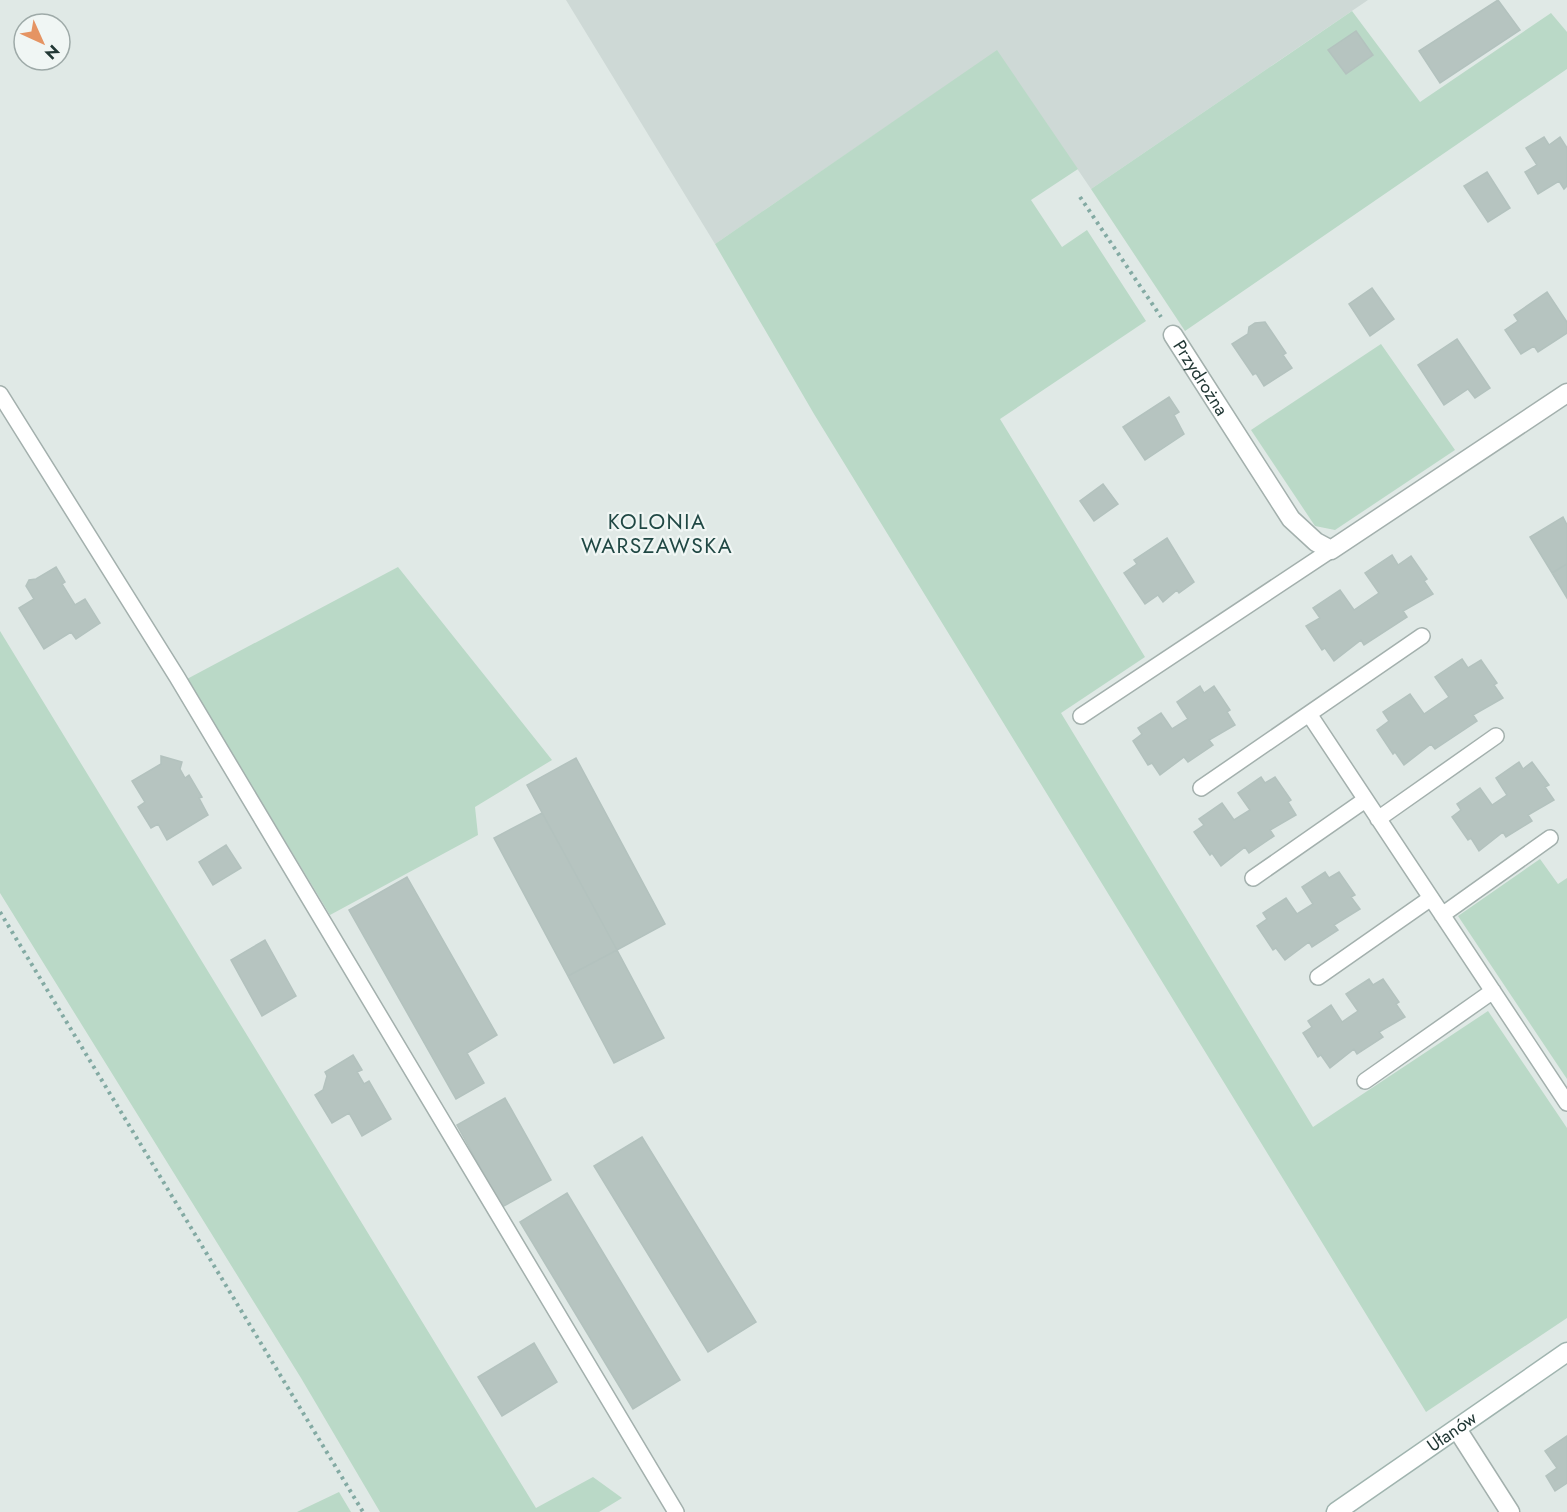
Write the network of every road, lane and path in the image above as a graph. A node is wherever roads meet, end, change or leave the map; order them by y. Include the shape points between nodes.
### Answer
1 (1080, 197) dead end
2 (1173, 335) joint
3 (1567, 393) edge
4 (0, 394) edge
5 (1331, 550) junction
6 (1422, 636) dead end
7 (1309, 714) junction
8 (1080, 716) dead end
9 (1496, 736) dead end
10 (1201, 788) dead end
11 (1365, 800) junction
12 (1378, 819) junction
13 (1551, 838) dead end
14 (1253, 878) dead end
15 (1431, 898) junction
16 (0, 912) edge
17 (1442, 915) junction
18 (1318, 977) dead end
19 (1493, 991) junction
20 (1365, 1081) dead end
21 (1567, 1103) edge
22 (1567, 1352) edge
23 (1457, 1429) junction
24 (363, 1512) edge
25 (676, 1512) edge
26 (1336, 1512) edge
27 (1510, 1512) edge

1 - 2 path, Przydrożna
2 - 5 street, Przydrożna via 1292,519 1316,542
3 - 5 street
4 - 25 lane via 177,677
5 - 8 lane
6 - 7 lane
7 - 10 lane
7 - 11 lane
9 - 12 lane
11 - 12 lane
11 - 14 lane
12 - 15 lane
13 - 17 lane
15 - 17 lane
15 - 18 lane
16 - 24 path
17 - 19 lane
19 - 20 lane
19 - 21 lane
22 - 23 street, Ułanów
23 - 26 street, Ułanów
23 - 27 street

